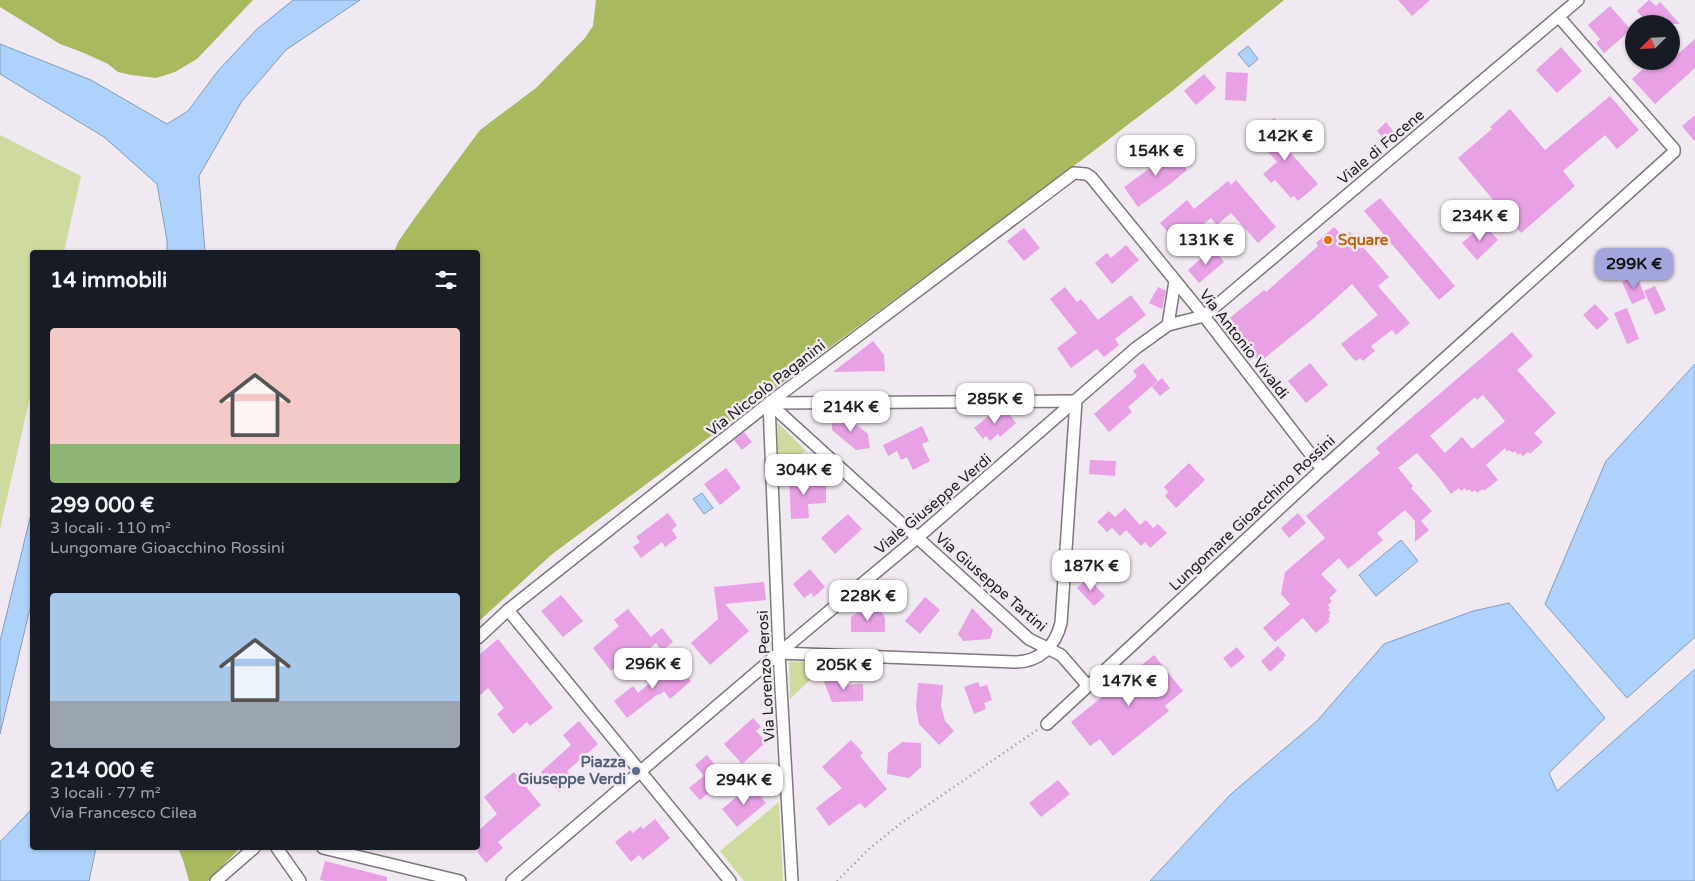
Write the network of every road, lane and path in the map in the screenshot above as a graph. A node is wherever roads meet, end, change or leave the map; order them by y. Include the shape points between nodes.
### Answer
1 (1578, 0) edge
2 (1559, 17) junction
3 (1081, 172) joint
4 (1175, 281) junction
5 (1204, 316) junction
6 (1168, 325) junction
7 (1076, 401) junction
8 (769, 403) junction
9 (1322, 469) junction
10 (917, 538) junction
11 (508, 610) junction
12 (480, 636) edge
13 (1048, 648) junction
14 (779, 653) junction
15 (1088, 686) junction
16 (1047, 724) joint
17 (640, 771) junction
18 (252, 850) edge
19 (279, 850) edge
20 (331, 850) edge
21 (216, 881) edge
22 (300, 881) edge
23 (460, 881) edge
24 (512, 881) edge
25 (730, 881) edge
26 (792, 881) edge
27 (837, 881) edge

1 - 2 street, Viale di Focene
2 - 5 street, Viale di Focene
2 - 9 street, Lungomare Gioacchino Rossini via 1675,150
3 - 4 street, Via Antonio Vivaldi via 1090,177
3 - 8 street, Via Niccolò Paganini via 1067,177
4 - 5 street, Via Antonio Vivaldi
4 - 6 street
5 - 6 street
5 - 9 street, Via Antonio Vivaldi
6 - 7 street, Viale Giuseppe Verdi via 1136,348
7 - 8 street
7 - 10 street, Viale Giuseppe Verdi
7 - 13 street via 1061,623
8 - 10 street, Via Giuseppe Tartini
8 - 11 street, Via Niccolò Paganini
8 - 14 street, Via Lorenzo Perosi
9 - 15 street, Lungomare Gioacchino Rossini
10 - 13 street, Via Giuseppe Tartini via 1029,639
10 - 14 street, Viale Giuseppe Verdi
11 - 12 street, Via Niccolò Paganini
11 - 17 street
13 - 14 street via 1037,658 1015,662
13 - 15 street, Via Giuseppe Tartini via 1061,655
14 - 17 street, Viale Giuseppe Verdi
14 - 26 street, Via Lorenzo Perosi
15 - 16 street, Lungomare Gioacchino Rossini
16 - 27 path via 900,824
17 - 24 street, Viale Giuseppe Verdi
17 - 25 street
18 - 21 street
19 - 22 street
20 - 23 street

